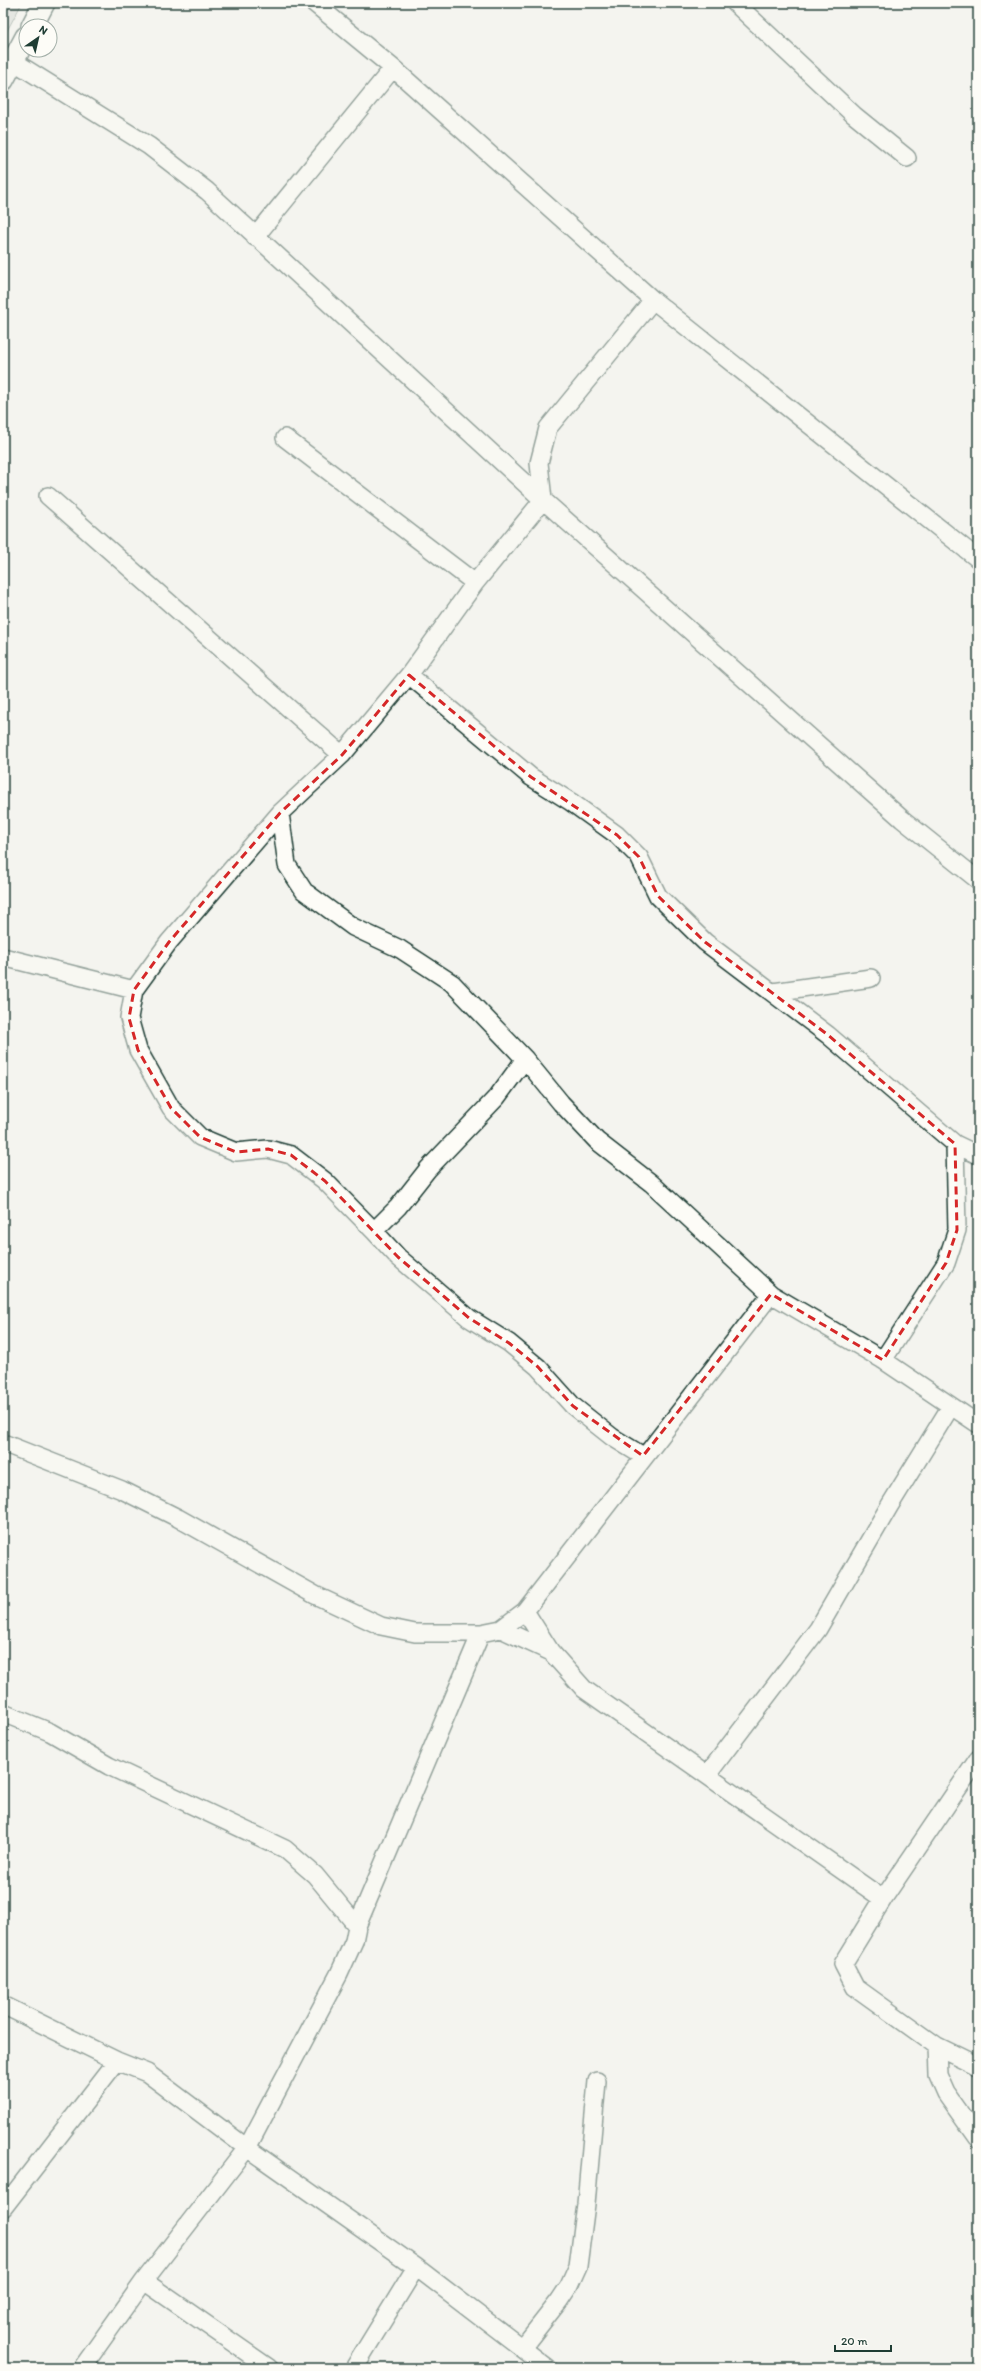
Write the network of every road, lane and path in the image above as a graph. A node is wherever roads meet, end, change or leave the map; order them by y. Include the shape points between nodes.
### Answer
1 (44, 3) edge
2 (314, 3) edge
3 (735, 3) edge
4 (36, 18) edge
5 (18, 52) edge
6 (13, 61) junction
7 (393, 68) junction
8 (3, 80) edge
9 (907, 158) dead end
10 (255, 237) junction
11 (653, 300) junction
12 (285, 438) dead end
13 (48, 496) dead end
14 (542, 500) junction
15 (978, 559) edge
16 (475, 583) junction
17 (409, 675) junction
18 (342, 756) junction
19 (280, 813) junction
20 (978, 880) edge
21 (3, 957) edge
22 (871, 978) dead end
23 (134, 990) junction
24 (773, 992) junction
25 (524, 1059) junction
26 (956, 1144) junction
27 (978, 1155) edge
28 (374, 1231) junction
29 (771, 1294) junction
30 (883, 1360) junction
31 (951, 1406) junction
32 (978, 1424) edge
33 (3, 1443) edge
34 (643, 1456) junction
35 (525, 1611) junction
36 (501, 1629) junction
37 (481, 1633) junction
38 (551, 1652) junction
39 (3, 1713) edge
40 (978, 1759) edge
41 (708, 1775) junction
42 (883, 1899) junction
43 (357, 1926) junction
44 (3, 2005) edge
45 (937, 2046) junction
46 (118, 2061) junction
47 (978, 2066) edge
48 (597, 2081) dead end
49 (978, 2138) edge
50 (247, 2148) junction
51 (3, 2208) edge
52 (416, 2267) junction
53 (144, 2281) junction
54 (522, 2348) junction
55 (82, 2368) edge
56 (269, 2368) edge
57 (354, 2368) edge
58 (548, 2368) edge

1 - 4 street
2 - 7 street
3 - 9 street via 854,116
5 - 6 street
6 - 8 street
6 - 10 street via 149,146 207,191
7 - 10 street
7 - 11 street
10 - 14 street
11 - 14 street via 548,428 540,463
11 - 15 street
12 - 16 street
13 - 18 street
14 - 16 street
14 - 20 street via 902,819
16 - 17 street
17 - 18 street
17 - 24 street via 531,777 617,835 639,857 658,896 705,942
18 - 19 street
19 - 23 street via 169,942
19 - 25 street via 287,865 304,891 353,927 400,949 452,984
21 - 23 street
22 - 24 street
23 - 28 street via 130,1018 138,1050 171,1108 200,1138 236,1152 268,1149 291,1155 325,1181
24 - 26 street via 828,1035
25 - 28 street via 497,1097 428,1169 398,1207
25 - 29 street via 597,1141 651,1183
26 - 27 street
26 - 30 street via 957,1230 946,1263
28 - 34 street via 398,1257 469,1318 509,1343 538,1367 573,1406 612,1437
29 - 30 street
29 - 34 street
30 - 31 street
31 - 32 street
31 - 41 street via 818,1629
33 - 37 street via 122,1490 178,1518 315,1595 380,1626 415,1633
34 - 35 street
35 - 36 street
35 - 38 street
36 - 37 street
36 - 38 street
37 - 43 street
38 - 41 street via 584,1689
39 - 43 street via 50,1732 109,1766 285,1849 315,1875
40 - 42 street
41 - 42 street
42 - 45 street via 843,1964 855,1987
43 - 50 street via 354,1941 339,1974
44 - 46 street
45 - 47 street
45 - 49 street via 938,2075 946,2093
46 - 50 street via 147,2073
46 - 51 street
48 - 54 street via 578,2266 563,2296
50 - 52 street
50 - 53 street
52 - 54 street
52 - 57 street
53 - 55 street
53 - 56 street
54 - 58 street

